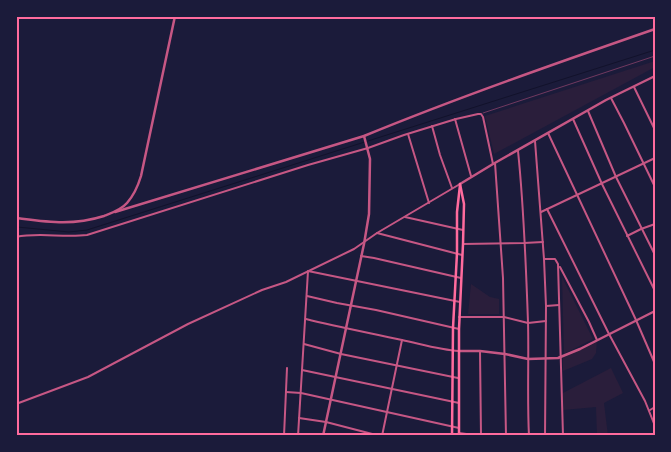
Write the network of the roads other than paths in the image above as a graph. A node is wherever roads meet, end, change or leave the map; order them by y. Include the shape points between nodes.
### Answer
1 (175, 16) edge
2 (655, 29) edge
3 (655, 56) edge
4 (655, 76) edge
5 (634, 86) junction
6 (610, 98) junction
7 (588, 111) junction
8 (481, 114) junction
9 (454, 119) junction
10 (573, 120) junction
11 (432, 126) junction
12 (655, 130) edge
13 (548, 133) junction
14 (408, 134) junction
15 (364, 138) junction
16 (535, 140) junction
17 (367, 147) junction
18 (518, 150) junction
19 (655, 158) edge
20 (494, 163) junction
21 (643, 164) junction
22 (472, 176) junction
23 (616, 177) junction
24 (460, 184) junction
25 (602, 184) junction
26 (655, 187) edge
27 (452, 189) junction
28 (577, 195) junction
29 (429, 202) junction
30 (547, 209) junction
31 (115, 212) junction
32 (541, 212) junction
33 (405, 217) junction
34 (16, 218) edge
35 (655, 224) edge
36 (641, 229) junction
37 (457, 230) junction
38 (463, 230) junction
39 (377, 233) junction
40 (627, 236) junction
41 (16, 237) edge
42 (364, 241) junction
43 (543, 242) junction
44 (501, 243) junction
45 (524, 243) junction
46 (463, 244) junction
47 (457, 253) junction
48 (462, 255) junction
49 (655, 255) edge
50 (361, 256) junction
51 (544, 259) junction
52 (558, 264) junction
53 (308, 272) junction
54 (456, 277) junction
55 (461, 278) junction
56 (356, 281) junction
57 (655, 291) edge
58 (307, 296) junction
59 (454, 300) junction
60 (460, 302) junction
61 (560, 304) junction
62 (351, 305) junction
63 (546, 306) junction
64 (655, 310) edge
65 (459, 317) junction
66 (504, 317) junction
67 (306, 319) junction
68 (636, 320) junction
69 (546, 321) junction
70 (528, 323) junction
71 (452, 328) junction
72 (345, 329) junction
73 (459, 329) junction
74 (609, 334) junction
75 (402, 340) junction
76 (597, 340) junction
77 (304, 344) junction
78 (452, 351) junction
79 (459, 351) junction
80 (480, 351) junction
81 (341, 354) junction
82 (505, 354) junction
83 (562, 357) junction
84 (528, 358) junction
85 (546, 359) junction
86 (655, 364) edge
87 (397, 365) junction
88 (287, 368) dead end
89 (302, 370) junction
90 (337, 377) junction
91 (452, 377) junction
92 (460, 378) junction
93 (392, 389) junction
94 (286, 392) junction
95 (301, 394) junction
96 (332, 400) junction
97 (452, 402) junction
98 (16, 404) edge
99 (459, 404) junction
100 (655, 407) edge
101 (650, 410) junction
102 (387, 412) junction
103 (299, 418) junction
104 (326, 422) junction
105 (655, 426) edge
106 (452, 427) junction
107 (459, 428) junction
108 (459, 434) edge
109 (284, 436) edge
110 (298, 436) edge
111 (323, 436) edge
112 (381, 436) edge
113 (452, 436) edge
114 (481, 436) edge
115 (506, 436) edge
116 (529, 436) edge
117 (545, 436) edge
118 (563, 436) edge

1 - 31 street via 142,176 135,192
2 - 15 street via 402,120
3 - 8 lane
4 - 5 street
5 - 6 street
5 - 12 street
6 - 7 street
6 - 21 street
7 - 10 street
7 - 23 street
8 - 9 street
8 - 20 street
9 - 11 street
9 - 22 street
10 - 13 street
10 - 25 street
11 - 14 street
11 - 27 street
13 - 16 street
13 - 28 street
14 - 17 street
14 - 29 street
15 - 17 street
15 - 31 street
16 - 18 street
16 - 32 street
17 - 41 street via 87,235
17 - 42 street via 370,186
18 - 20 street
18 - 45 street
19 - 21 street
20 - 22 street
20 - 44 street
21 - 23 street
21 - 26 street
22 - 24 street
23 - 25 street
23 - 36 street
24 - 27 street
24 - 37 main road
24 - 38 main road via 464,204
25 - 28 street
25 - 40 street
27 - 29 street
28 - 30 street
28 - 68 street
29 - 33 street
30 - 32 street
30 - 74 street
31 - 34 street via 67,223
32 - 43 street
33 - 37 street
33 - 39 street
35 - 36 street
36 - 40 street
36 - 49 street
37 - 38 street
37 - 47 main road
38 - 46 main road
39 - 42 street
39 - 47 street
40 - 57 street
42 - 50 street
42 - 53 street
43 - 45 street
43 - 51 street
44 - 45 street
44 - 46 street
44 - 66 street
45 - 70 street
46 - 48 main road
47 - 48 street
47 - 54 main road
48 - 55 main road
50 - 54 street
50 - 56 street
51 - 52 street via 555,259
51 - 63 street
52 - 61 street
52 - 76 street
53 - 56 street
53 - 58 street
53 - 98 street via 188,324 88,377
54 - 55 street
54 - 59 main road
55 - 60 main road
56 - 59 street
56 - 62 street
58 - 62 street
58 - 67 street
59 - 60 street
59 - 71 main road
60 - 65 main road
61 - 63 street
61 - 83 street
62 - 71 street
62 - 72 street
63 - 69 street
64 - 68 street
65 - 66 street
65 - 73 main road
66 - 70 street
66 - 82 street
67 - 72 street
67 - 77 street
68 - 74 street
68 - 86 street
69 - 70 street
69 - 85 street
70 - 84 street
71 - 73 street
71 - 78 main road
72 - 75 street
72 - 81 street
73 - 79 main road
74 - 76 street
74 - 101 street
75 - 78 street
75 - 87 street
76 - 83 street
77 - 81 street
77 - 89 street
78 - 79 street
78 - 91 main road
79 - 80 street
79 - 92 main road
80 - 82 street
80 - 114 street
81 - 87 street
81 - 90 street
82 - 84 street
82 - 115 street
83 - 85 street
83 - 118 street
84 - 85 street
84 - 116 street
85 - 117 street
87 - 91 street
87 - 93 street
88 - 94 street
89 - 90 street
89 - 95 street
90 - 93 street
90 - 96 street
91 - 92 street
91 - 97 main road
92 - 99 main road
93 - 97 street
93 - 102 street
94 - 95 street
94 - 109 street
95 - 96 street
95 - 103 street
96 - 102 street
96 - 104 street
97 - 99 street
97 - 106 main road
99 - 107 main road
100 - 101 street
101 - 105 street
102 - 106 street
102 - 112 street
103 - 104 street
103 - 110 street
104 - 111 street
104 - 112 street
106 - 107 street
106 - 113 main road
107 - 108 main road
108 - 114 street

